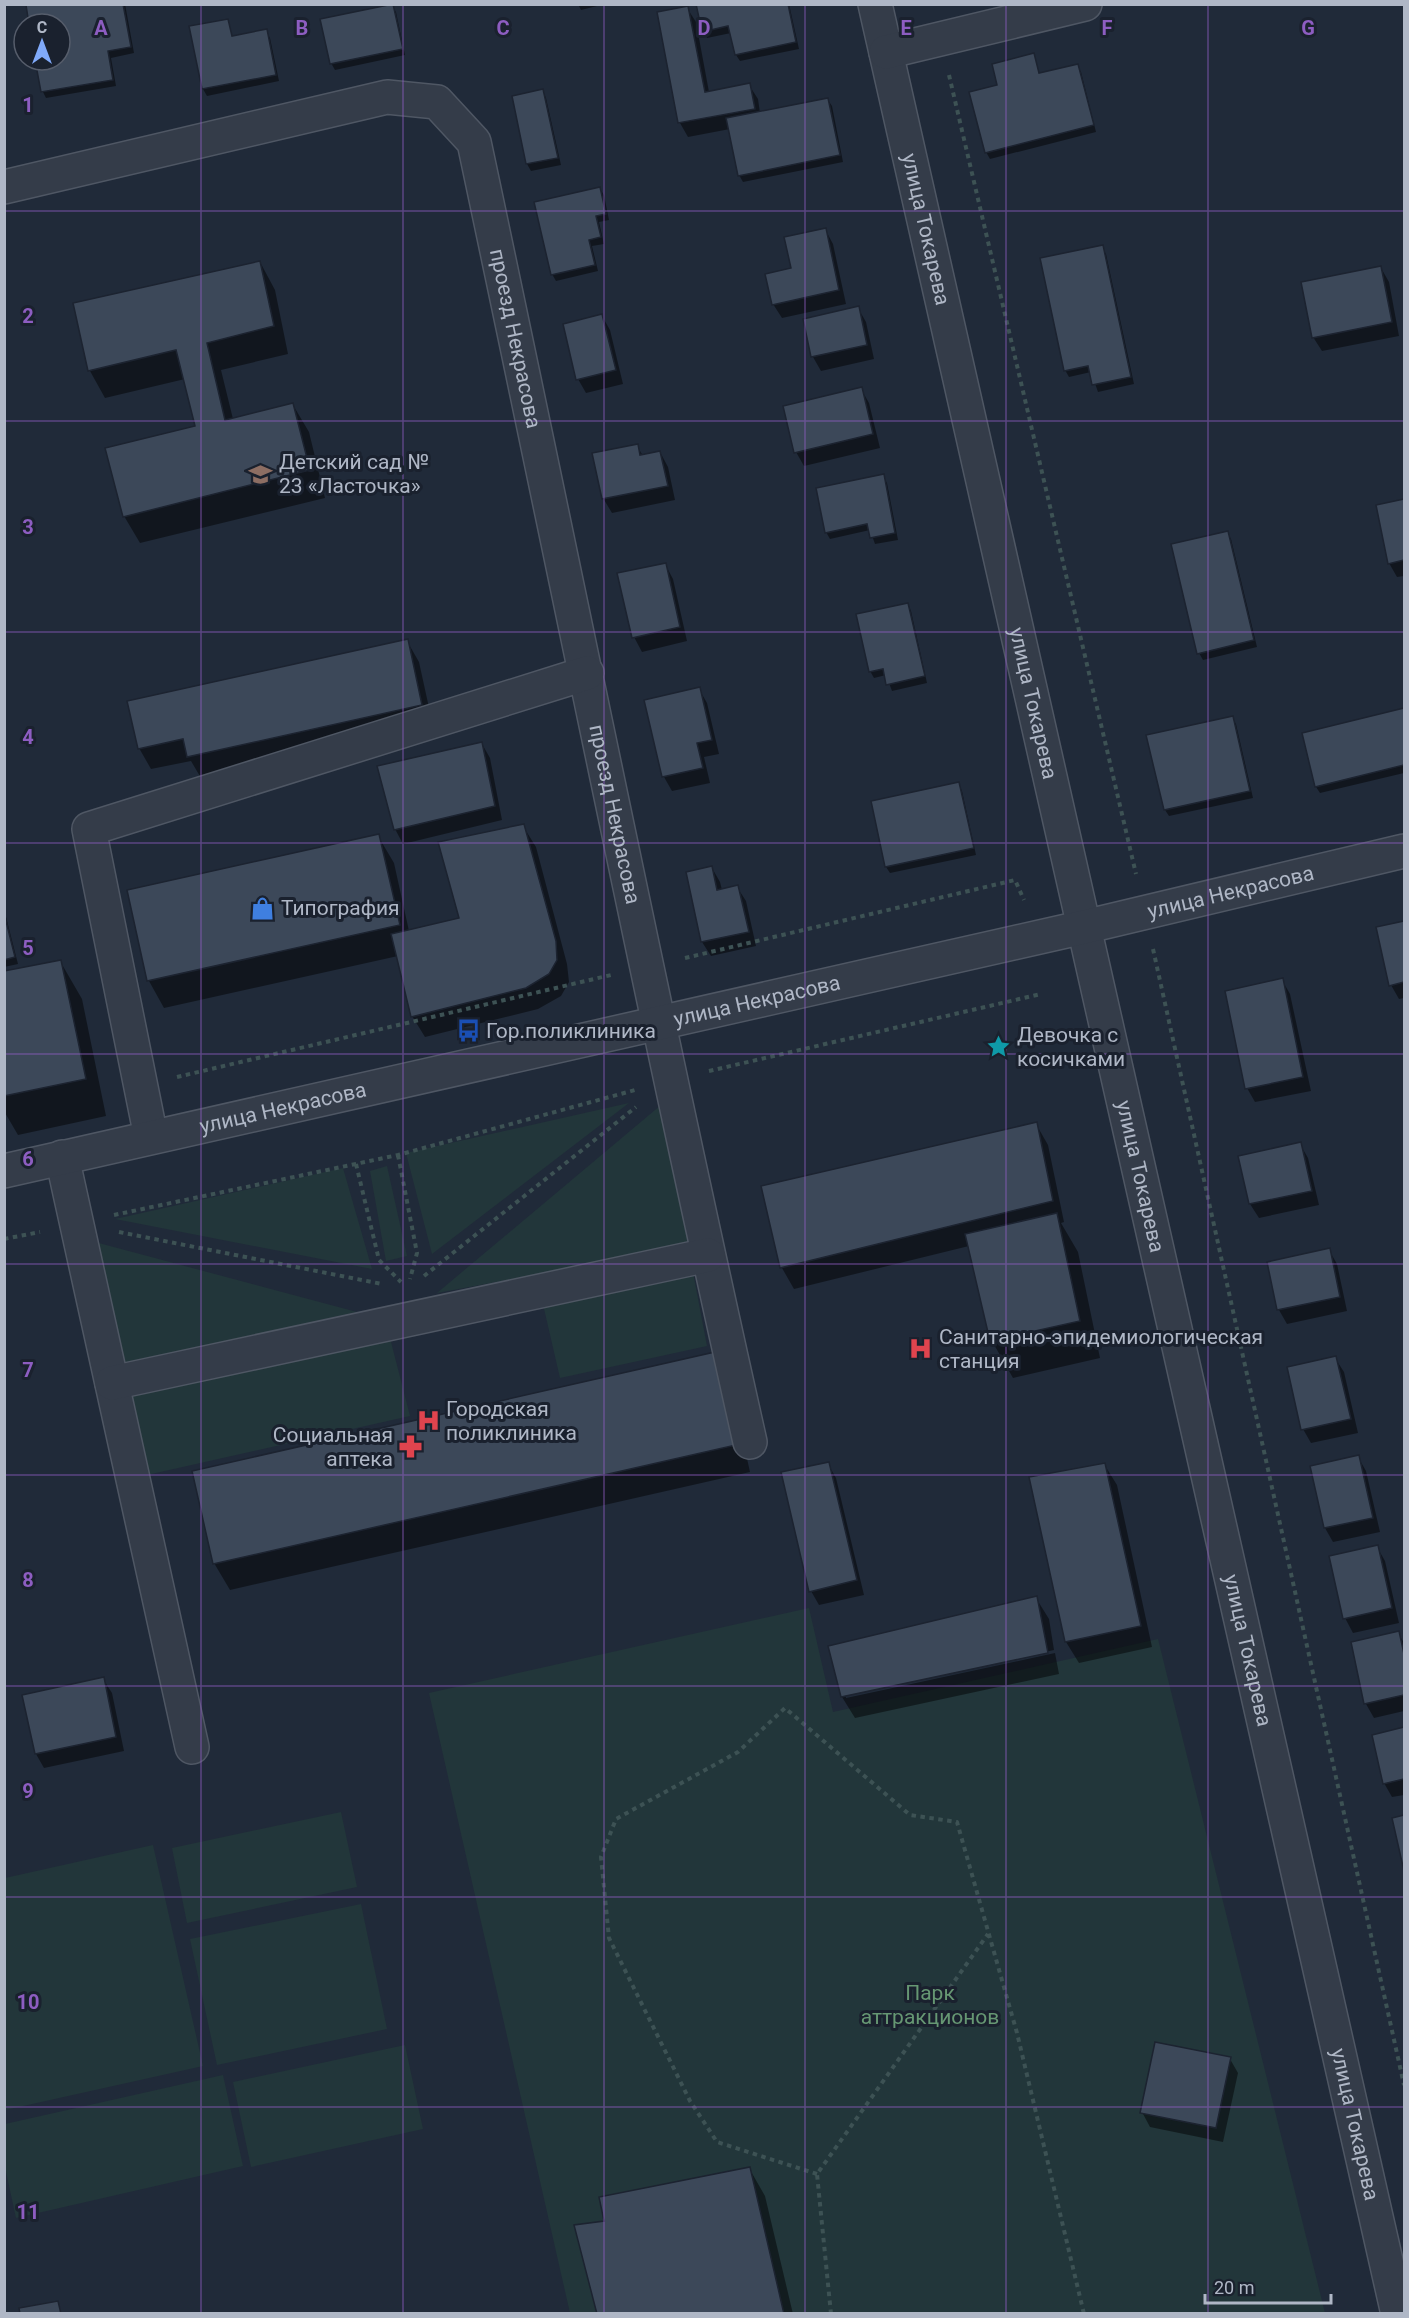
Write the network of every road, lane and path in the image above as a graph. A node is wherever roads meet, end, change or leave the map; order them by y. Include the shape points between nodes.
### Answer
1 (875, 4) edge
2 (1085, 4) edge
3 (940, 39) junction
4 (886, 52) junction
5 (4, 187) edge
6 (587, 673) junction
7 (1404, 851) edge
8 (1136, 873) junction
9 (1075, 888) junction
10 (1145, 912) junction
11 (1084, 927) junction
12 (646, 967) junction
13 (1041, 994) dead end
14 (658, 1023) junction
15 (670, 1080) junction
16 (143, 1101) junction
17 (151, 1137) junction
18 (398, 1155) junction
19 (62, 1157) junction
20 (356, 1164) junction
21 (4, 1170) edge
22 (77, 1223) junction
23 (708, 1255) junction
24 (417, 1281) dead end
25 (385, 1284) dead end
26 (396, 1286) dead end
27 (408, 1289) junction
28 (112, 1383) junction
29 (750, 1442) dead end
30 (192, 1747) dead end
31 (989, 1933) junction
32 (1404, 2085) edge
33 (817, 2174) junction
34 (831, 2313) edge
35 (1083, 2313) edge
36 (1398, 2313) edge

1 - 4 street, улица Токарева
2 - 3 street
3 - 4 street
3 - 8 path
4 - 9 street, улица Токарева
5 - 6 street, проезд Некрасова via 387,97 437,102 474,142
6 - 12 street, проезд Некрасова
6 - 16 street via 89,829
7 - 10 street, улица Некрасова
8 - 9 path
8 - 10 path
9 - 11 street, улица Токарева
9 - 12 path via 1023,900 1015,880
10 - 11 street, улица Некрасова
10 - 32 path
11 - 14 street, улица Некрасова
11 - 36 street, улица Токарева
12 - 14 street, проезд Некрасова
12 - 16 path via 177,1077
13 - 15 path
14 - 15 street, проезд Некрасова
14 - 17 street, улица Некрасова
15 - 18 path
15 - 23 street, проезд Некрасова
15 - 24 path
16 - 17 street
17 - 19 street, улица Некрасова
18 - 20 path
18 - 27 path via 417,1253
19 - 21 street, улица Некрасова
19 - 22 street
20 - 22 path
20 - 27 path via 379,1260
22 - 25 path
22 - 28 street
23 - 28 street
23 - 29 street, проезд Некрасова
26 - 27 path
28 - 30 street
31 - 33 path
31 - 33 path via 957,1822 910,1815 785,1708 738,1752 616,1819 601,1857 609,1938 690,2101 717,2142
31 - 35 path via 1017,2033
33 - 34 path

